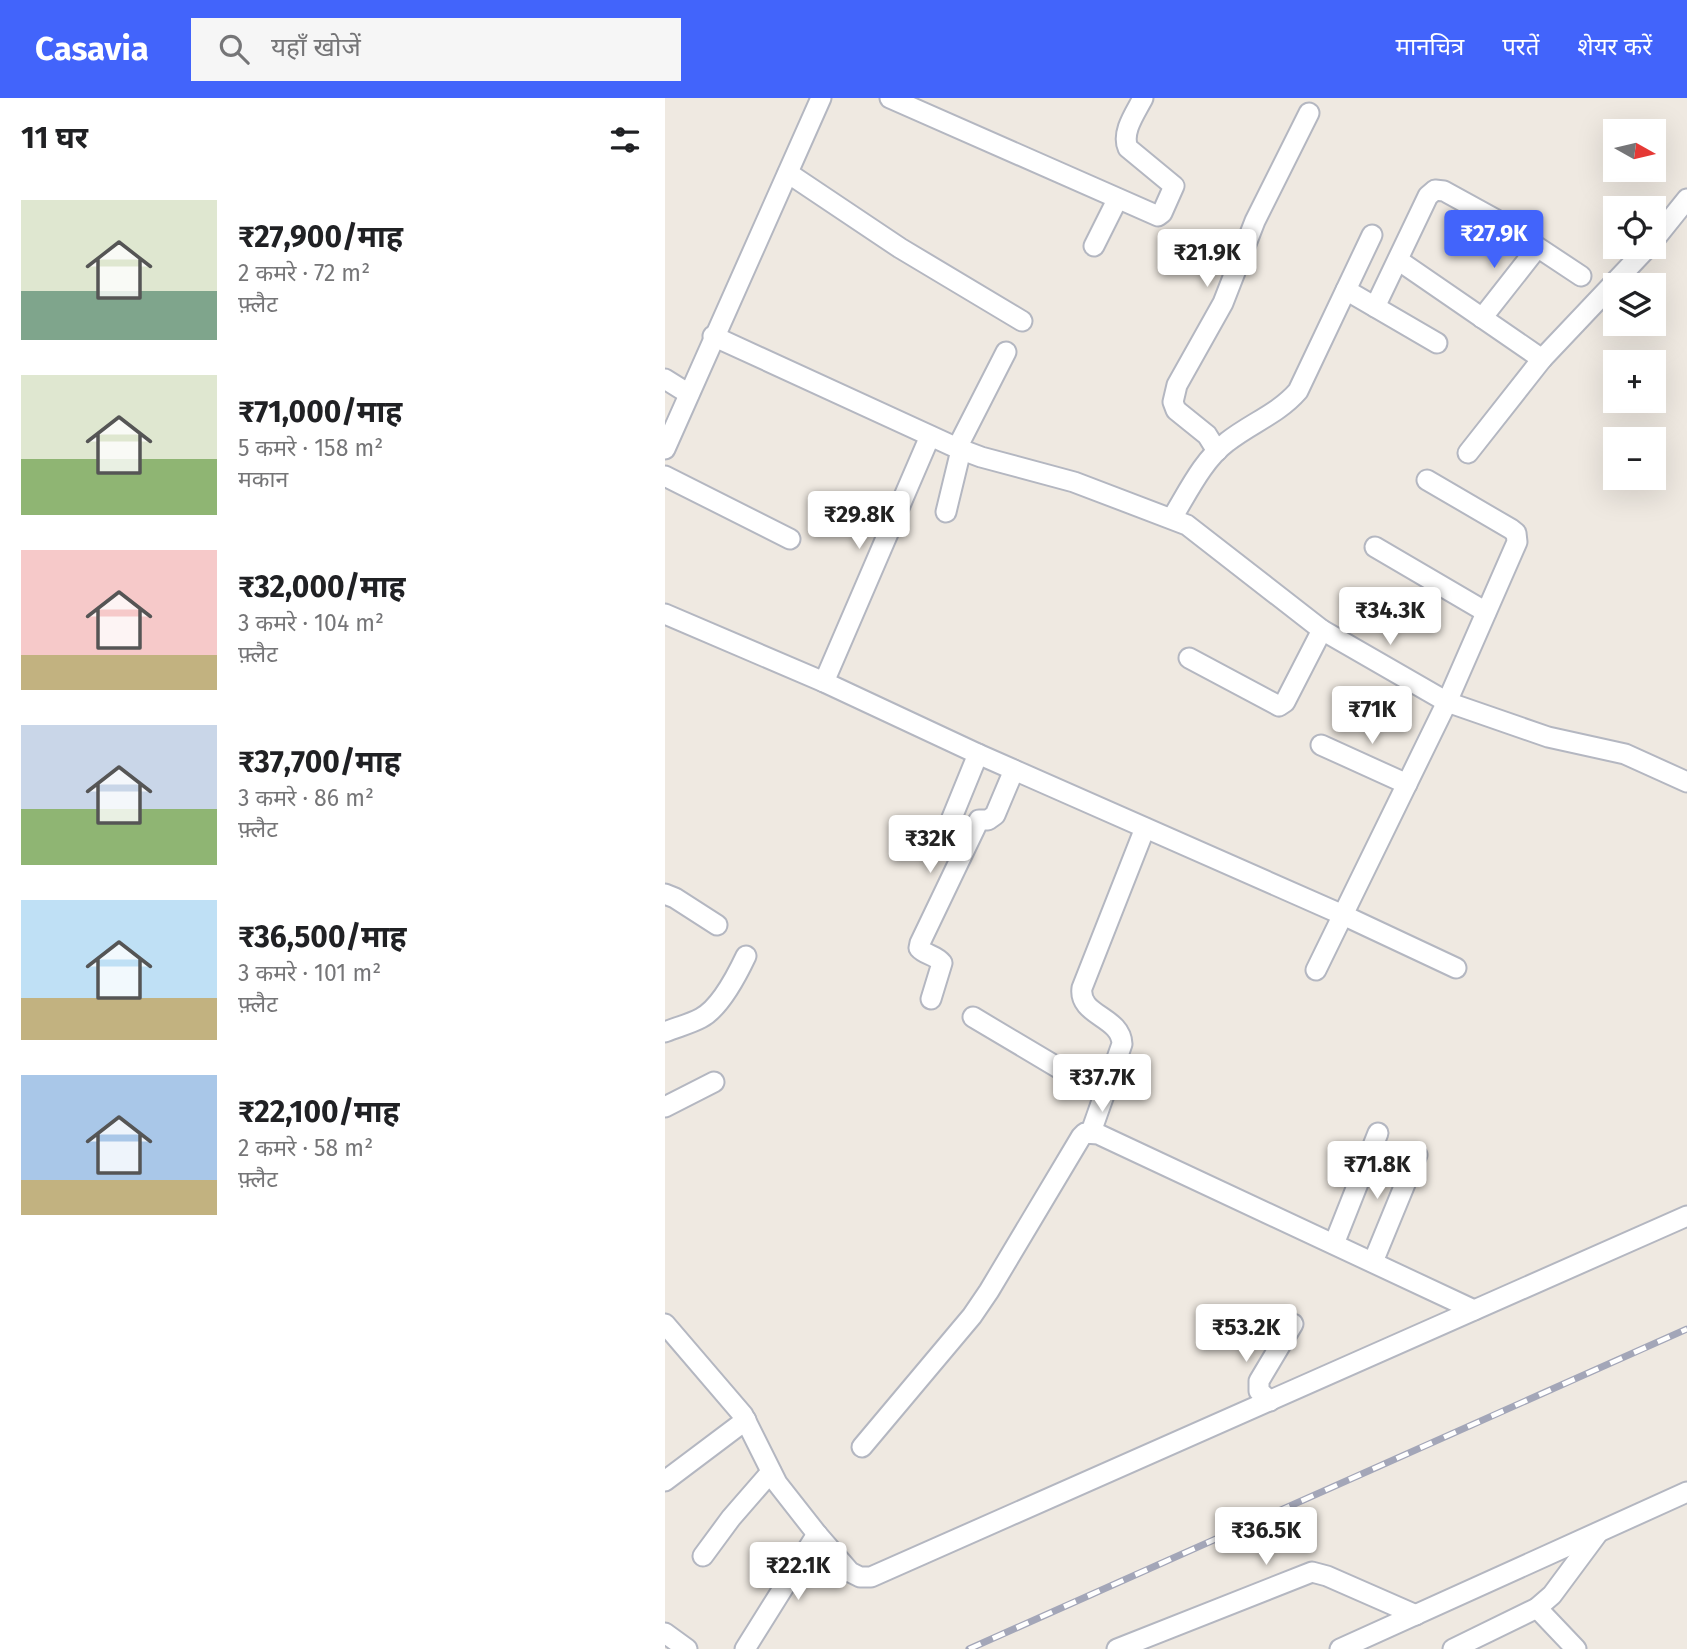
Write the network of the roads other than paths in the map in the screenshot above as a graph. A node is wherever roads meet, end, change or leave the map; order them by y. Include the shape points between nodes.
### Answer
1 (821, 98) edge
2 (890, 98) edge
3 (1143, 98) edge
4 (1309, 113) dead end
5 (788, 173) junction
6 (1687, 199) edge
7 (1117, 200) junction
8 (1666, 225) edge
9 (1372, 235) dead end
10 (1094, 246) dead end
11 (1537, 248) junction
12 (1637, 259) edge
13 (1398, 260) junction
14 (1581, 276) dead end
15 (1346, 290) junction
16 (1375, 307) junction
17 (1482, 318) junction
18 (1022, 321) dead end
19 (713, 336) junction
20 (1437, 343) dead end
21 (1006, 352) dead end
22 (1542, 359) junction
23 (665, 379) edge
24 (689, 394) junction
25 (930, 436) junction
26 (665, 449) edge
27 (959, 449) junction
28 (1217, 451) junction
29 (1468, 453) dead end
30 (665, 476) edge
31 (1427, 480) dead end
32 (946, 512) dead end
33 (1172, 518) junction
34 (790, 539) dead end
35 (1374, 547) dead end
36 (1486, 612) junction
37 (665, 614) edge
38 (1322, 630) junction
39 (1189, 658) dead end
40 (824, 682) junction
41 (1447, 702) junction
42 (1321, 745) dead end
43 (978, 754) junction
44 (1014, 770) junction
45 (1687, 782) edge
46 (1407, 784) junction
47 (949, 825) dead end
48 (1145, 828) junction
49 (665, 894) edge
50 (1343, 915) junction
51 (717, 925) dead end
52 (747, 956) dead end
53 (1456, 968) dead end
54 (1316, 970) dead end
55 (931, 999) dead end
56 (973, 1017) dead end
57 (665, 1032) edge
58 (714, 1082) dead end
59 (1104, 1095) junction
60 (665, 1107) edge
61 (1091, 1132) junction
62 (1378, 1133) dead end
63 (1417, 1154) dead end
64 (1687, 1216) edge
65 (1333, 1244) junction
66 (1373, 1262) junction
67 (1474, 1310) junction
68 (665, 1324) edge
69 (1293, 1324) dead end
70 (672, 1347) edge
71 (1270, 1401) junction
72 (746, 1420) junction
73 (862, 1447) dead end
74 (771, 1472) junction
75 (665, 1481) edge
76 (1687, 1492) edge
77 (1599, 1532) junction
78 (817, 1534) junction
79 (703, 1556) dead end
80 (1537, 1608) junction
81 (1416, 1615) junction
82 (665, 1633) edge
83 (687, 1649) edge
84 (745, 1649) edge
85 (1117, 1649) edge
86 (1339, 1649) edge
87 (1453, 1649) edge
88 (1576, 1649) edge

1 - 5 street
2 - 7 street
3 - 7 street via 1125,142 1171,182 1173,191 1157,216
4 - 28 street via 1255,221 1226,296 1174,393 1176,410 1207,435
5 - 18 street via 900,248
5 - 19 street
6 - 8 street
7 - 10 street
9 - 15 street
11 - 13 street via 1495,219 1435,190
11 - 14 street
11 - 17 street
12 - 22 street
13 - 16 street
13 - 17 street
15 - 16 street
15 - 28 street via 1298,391
16 - 20 street
17 - 22 street
19 - 24 street
19 - 25 street
21 - 27 street
22 - 29 street
23 - 24 street
24 - 26 street
25 - 27 street
25 - 40 street
27 - 32 street
27 - 33 street via 1074,482
28 - 33 street
30 - 34 street
31 - 36 street via 1516,533 1517,542
33 - 38 street
35 - 36 street
36 - 41 street
37 - 40 street
38 - 39 street via 1279,706
38 - 41 street
40 - 43 street
41 - 45 street via 1548,737 1625,754
41 - 46 street
42 - 46 street
43 - 44 street
43 - 47 street
44 - 48 street
44 - 55 street via 995,815 979,820 920,943 922,951 943,962
46 - 50 street
48 - 50 street
48 - 59 street via 1081,988 1085,1005 1121,1036
49 - 51 street
50 - 53 street
50 - 54 street
52 - 57 street via 712,1010
56 - 59 street
58 - 60 street
59 - 61 street
61 - 65 street
61 - 73 street via 1080,1137 972,1316
62 - 65 street
63 - 66 street
64 - 67 street
65 - 66 street
66 - 67 street
67 - 71 street
68 - 70 street
69 - 71 street via 1259,1381 1259,1391
70 - 72 street
71 - 78 street via 871,1577 850,1572
72 - 74 street
72 - 75 street
74 - 78 street
74 - 79 street
76 - 77 street
77 - 80 street
77 - 81 street
78 - 84 street
80 - 87 street
80 - 88 street
81 - 85 street via 1312,1572
81 - 86 street
82 - 83 street

